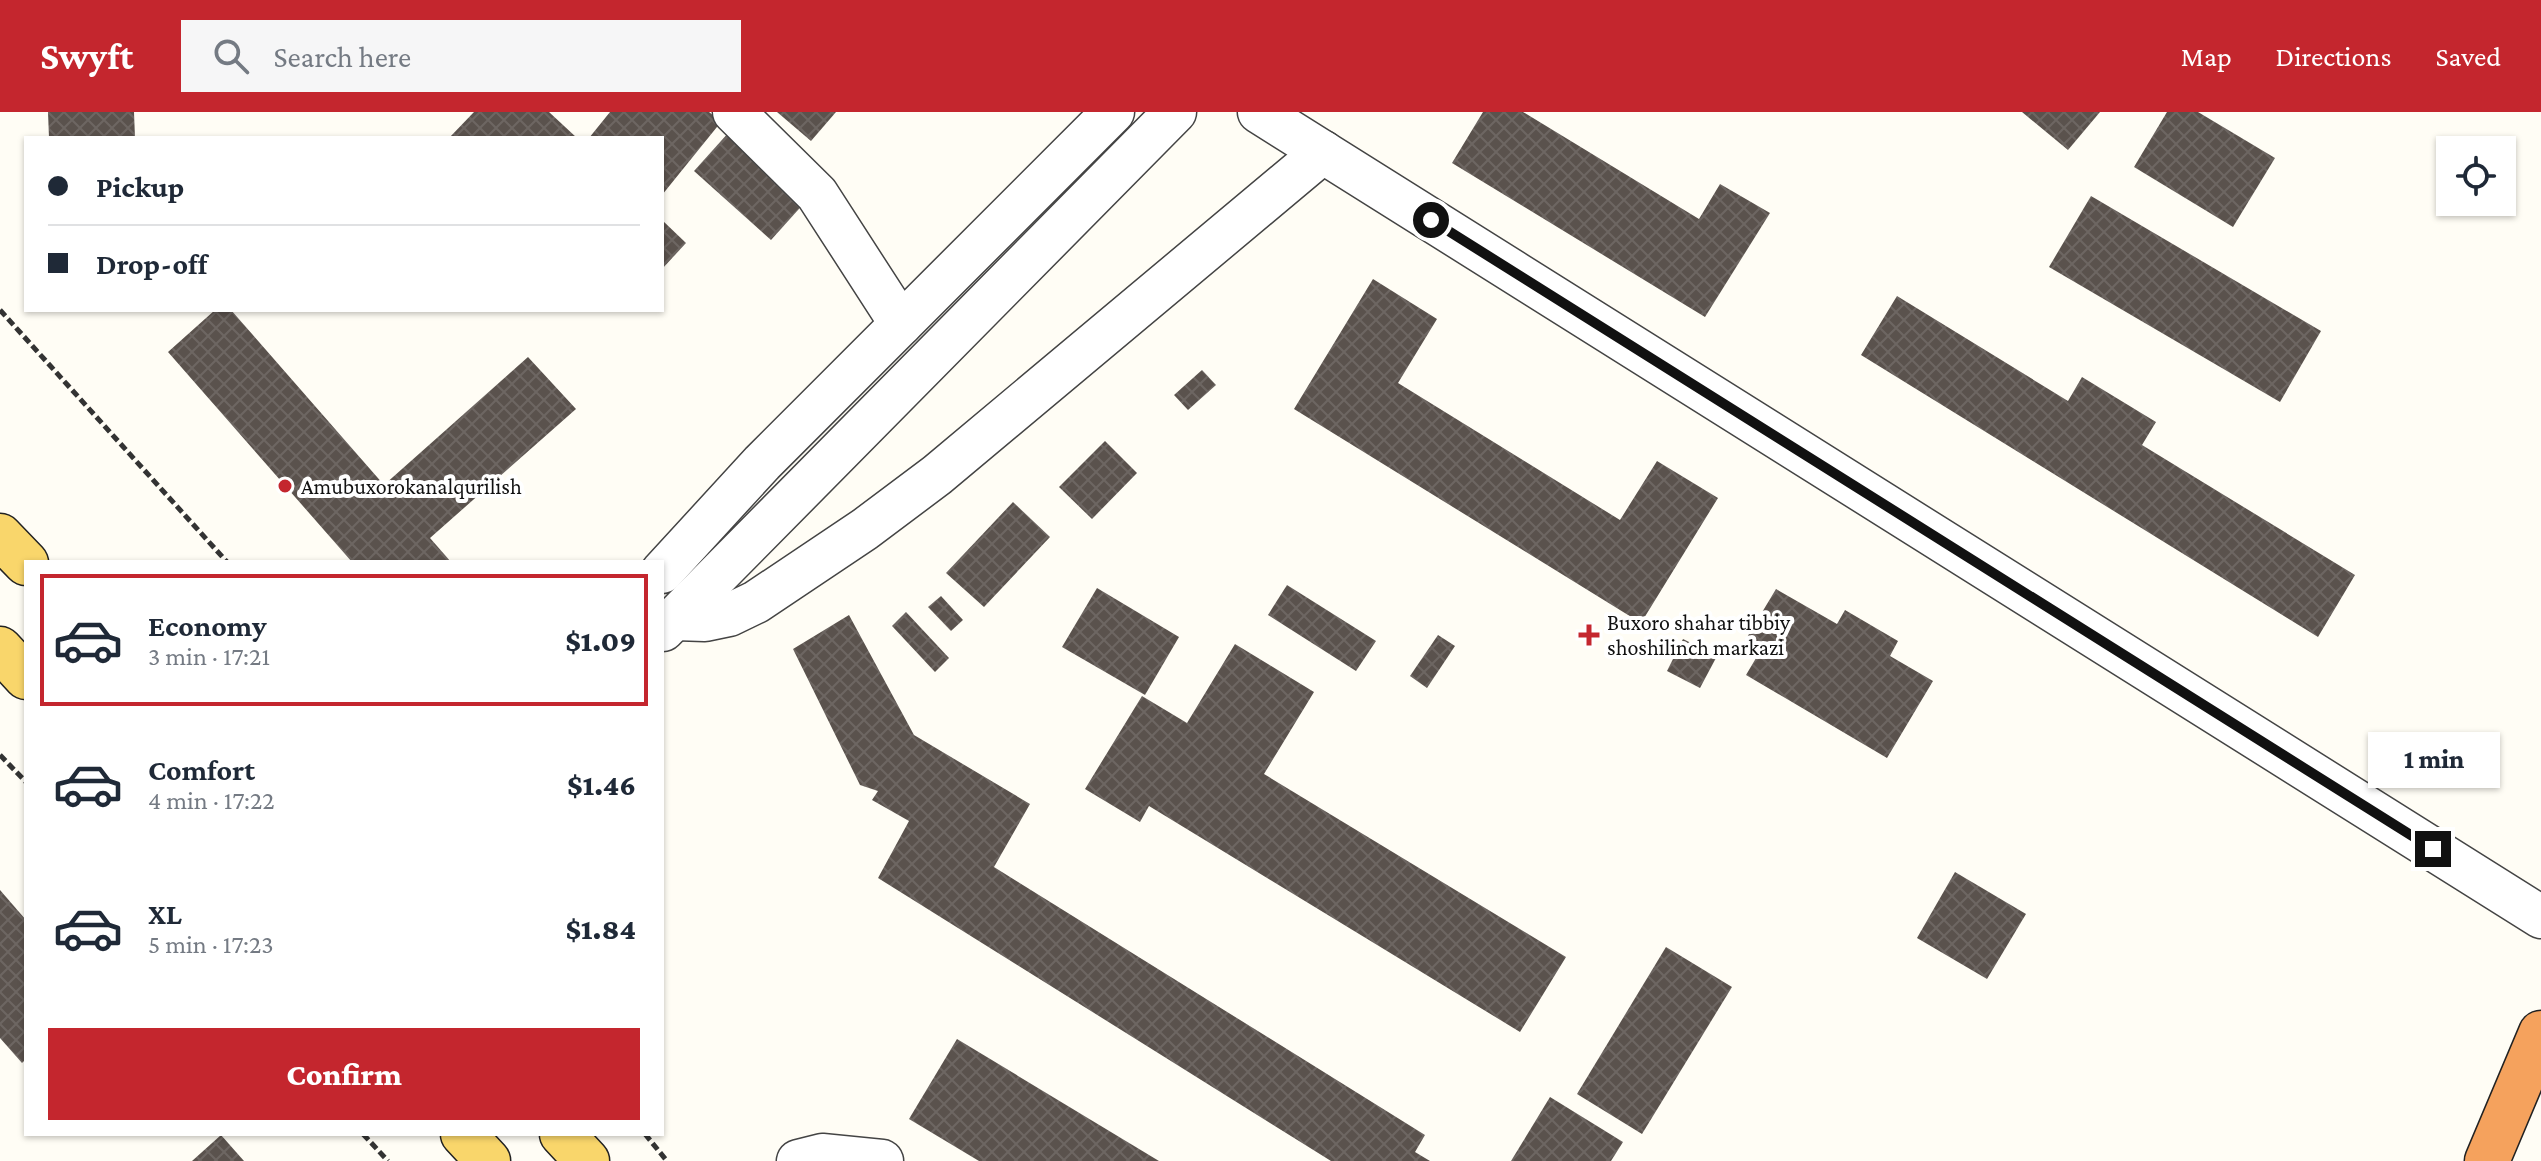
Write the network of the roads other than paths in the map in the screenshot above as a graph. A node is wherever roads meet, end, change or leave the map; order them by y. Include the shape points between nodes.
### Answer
1 (734, 112) edge
2 (1113, 112) edge
3 (1175, 112) edge
4 (1259, 112) edge
5 (1323, 152) junction
6 (901, 324) junction
7 (0, 536) edge
8 (24, 561) edge
9 (664, 570) edge
10 (668, 625) edge
11 (0, 649) edge
12 (24, 675) edge
13 (2541, 917) edge
14 (2541, 1033) edge
15 (465, 1136) edge
16 (564, 1136) edge
17 (488, 1161) edge
18 (587, 1161) edge
19 (798, 1161) edge
20 (882, 1161) edge
21 (2487, 1161) edge

1 - 6 street via 817,194
2 - 6 street
3 - 10 street
4 - 5 street
5 - 10 street via 937,475 865,529 756,602 729,615
5 - 13 street
6 - 9 street
7 - 8 main road
11 - 12 main road
14 - 21 highway
15 - 17 main road
16 - 18 main road
19 - 20 street via 822,1155

